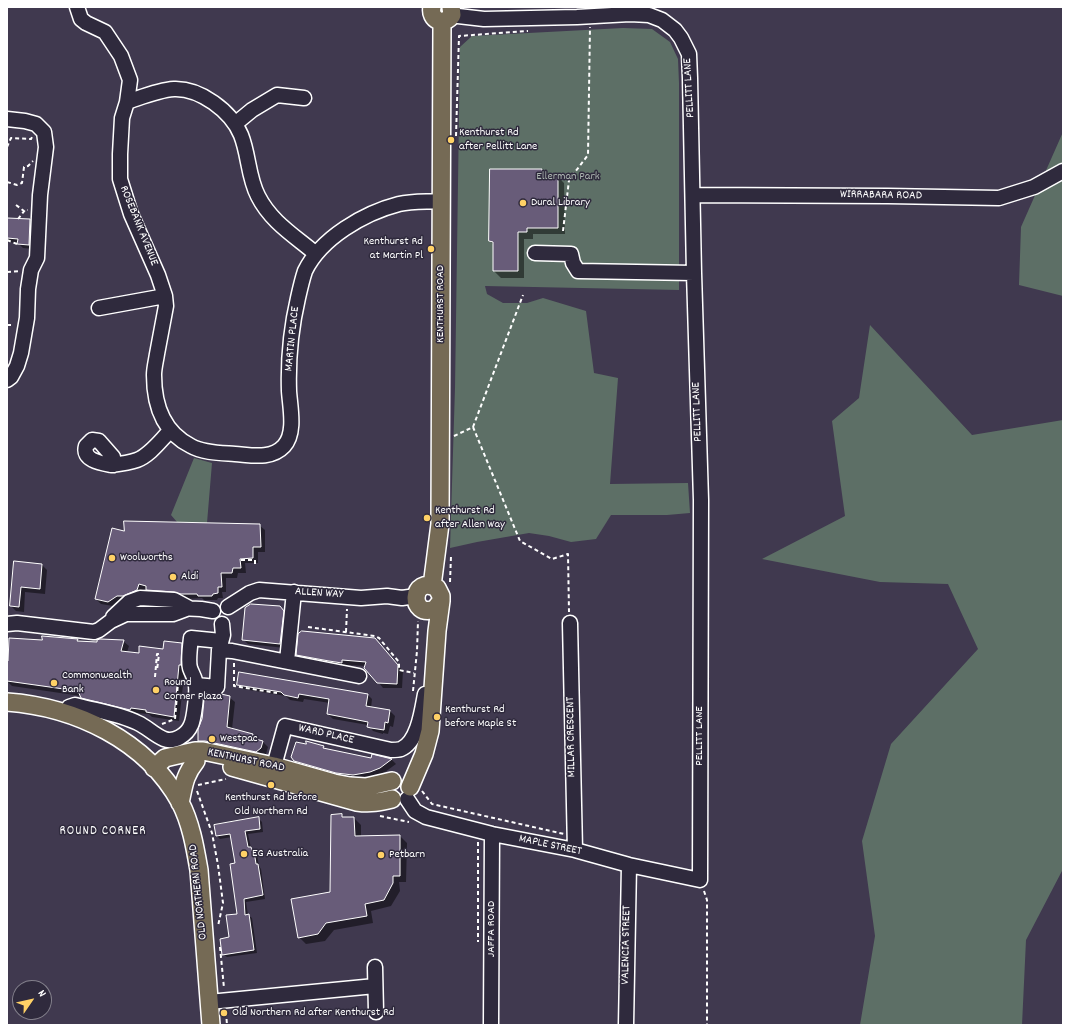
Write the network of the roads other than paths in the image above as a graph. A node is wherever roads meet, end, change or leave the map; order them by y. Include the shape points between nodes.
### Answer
1 (77, 7) edge
2 (432, 7) edge
3 (449, 14) edge
4 (304, 98) dead end
5 (127, 102) junction
6 (7, 119) edge
7 (235, 124) junction
8 (1063, 171) edge
9 (693, 195) junction
10 (441, 201) junction
11 (535, 253) dead end
12 (316, 254) junction
13 (694, 273) junction
14 (165, 296) junction
15 (99, 308) dead end
16 (7, 380) edge
17 (170, 431) junction
18 (191, 447) joint
19 (114, 465) dead end
20 (441, 591) junction
21 (294, 592) junction
22 (142, 607) dead end
23 (228, 607) junction
24 (189, 608) junction
25 (418, 608) junction
26 (213, 611) junction
27 (570, 623) road end
28 (7, 624) edge
29 (222, 624) junction
30 (224, 648) junction
31 (287, 661) junction
32 (359, 676) dead end
33 (196, 685) junction
34 (419, 694) junction
35 (7, 702) edge
36 (66, 713) junction
37 (196, 761) junction
38 (154, 768) junction
39 (272, 772) junction
40 (404, 788) junction
41 (180, 803) junction
42 (492, 834) junction
43 (575, 843) junction
44 (629, 865) junction
45 (700, 880) joint
46 (375, 967) dead end
47 (375, 986) junction
48 (217, 1001) junction
49 (376, 1012) dead end
50 (211, 1025) edge
51 (491, 1025) edge
52 (626, 1025) edge

1 - 5 street, ROSEBANK AVENUE via 81,19 105,32 121,56 130,80
2 - 3 main road via 433,18 439,21
3 - 9 street, PELLITT LANE via 484,19 577,18 630,14 649,15 662,20 675,30 689,54
3 - 10 main road, KENTHURST ROAD
4 - 7 street via 277,95
5 - 7 street via 174,89 188,91 220,107
5 - 14 street, ROSEBANK AVENUE via 122,118 120,179 131,214
6 - 16 street via 36,124 44,132 46,147 40,195 37,258 31,270 27,318 17,366
7 - 12 street via 241,134 251,178 263,205 278,224
8 - 9 street, WIRRABARA ROAD via 1034,187 999,198
9 - 13 street, PELLITT LANE
10 - 12 street, MARTIN PLACE via 400,204 375,212 339,232
10 - 20 main road, KENTHURST ROAD
11 - 13 street via 571,254 578,271
12 - 18 street, MARTIN PLACE via 303,278 293,318 289,362 292,413 288,439 284,446 276,453 262,456 214,453
13 - 45 street, PELLITT LANE via 700,500
14 - 15 street
14 - 17 street, ROSEBANK AVENUE via 166,306 154,374 162,418
17 - 18 street, ROSEBANK AVENUE
17 - 19 street via 149,453 137,460
20 - 25 main road via 435,609 431,611
20 - 25 main road via 428,585 421,587
20 - 40 main road, KENTHURST ROAD via 430,731 424,754
21 - 23 street, ALLEN WAY via 259,590
21 - 25 street, ALLEN WAY via 361,598 387,596 402,598
21 - 31 street
22 - 24 street
23 - 26 street via 219,605
23 - 29 street via 230,619 226,624
24 - 26 street
24 - 28 street via 174,600 137,598 94,632
25 - 34 main road via 427,624 429,639
26 - 29 street via 214,620
27 - 43 street, MILLAR CRESCENT
29 - 30 street
30 - 31 street
30 - 33 street via 217,687
30 - 33 street via 191,638 189,667
31 - 32 street
33 - 36 street via 191,725 184,734 172,740 115,715 75,705 69,707
34 - 39 street, WARD PLACE via 421,719 411,740 402,749 391,750 286,726
34 - 40 main road via 422,734
35 - 36 main road, OLD NORTHERN ROAD via 34,704
36 - 38 main road, OLD NORTHERN ROAD via 99,726 118,737
37 - 38 main road, KENTHURST ROAD
37 - 39 main road, KENTHURST ROAD
37 - 41 main road via 188,770
38 - 39 main road, KENTHURST ROAD via 165,758 195,751 210,752
38 - 41 main road, OLD NORTHERN ROAD
39 - 40 main road, KENTHURST ROAD via 357,802 378,802
40 - 42 street, MAPLE STREET via 415,811 426,817
41 - 48 main road, OLD NORTHERN ROAD via 192,835 199,870
42 - 43 street, MAPLE STREET
42 - 51 street, JAFFA ROAD
43 - 44 street, MAPLE STREET
44 - 45 street, MAPLE STREET
44 - 52 street, VALENCIA STREET
46 - 47 street
47 - 48 street
47 - 49 street
48 - 50 main road, OLD NORTHERN ROAD

